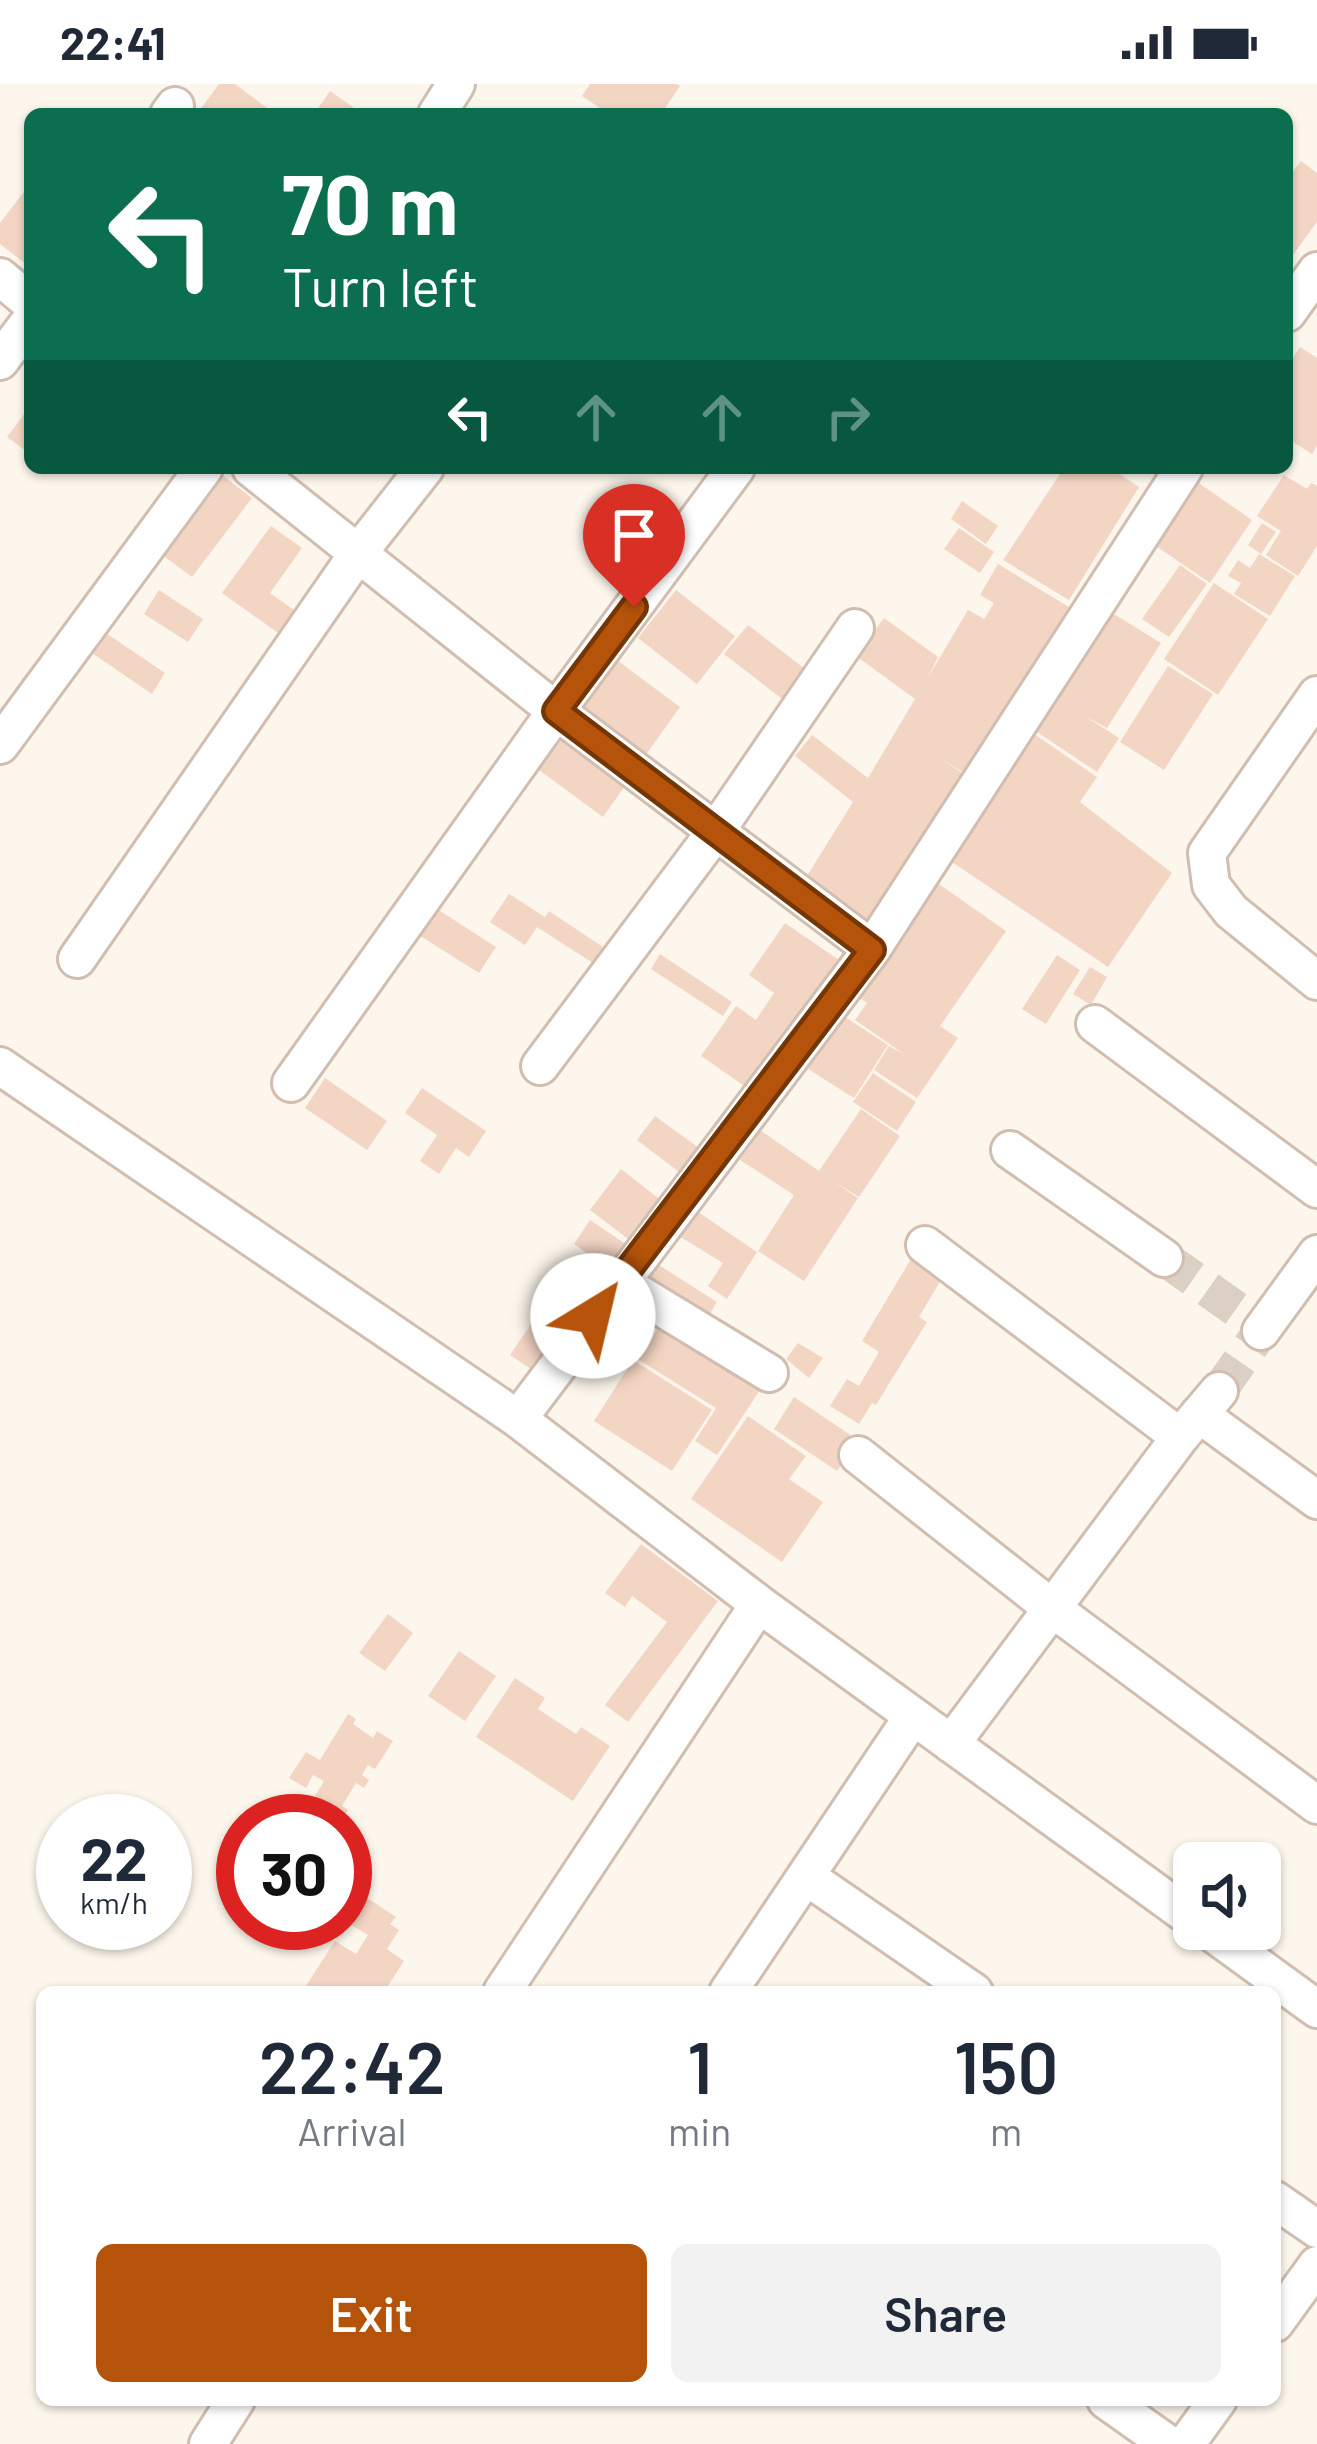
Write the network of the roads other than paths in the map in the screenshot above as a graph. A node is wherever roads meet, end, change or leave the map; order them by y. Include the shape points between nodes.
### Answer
1 (1317, 272) edge
2 (0, 277) edge
3 (24, 297) edge
4 (1293, 306) edge
5 (24, 329) edge
6 (0, 362) edge
7 (200, 474) edge
8 (259, 474) edge
9 (420, 474) edge
10 (732, 474) edge
11 (1180, 474) edge
12 (359, 552) junction
13 (855, 628) dead end
14 (1317, 695) edge
15 (556, 711) junction
16 (0, 745) edge
17 (716, 831) junction
18 (872, 950) junction
19 (77, 959) dead end
20 (1315, 975) edge
21 (1095, 1024) dead end
22 (0, 1066) edge
23 (540, 1066) dead end
24 (290, 1083) dead end
25 (1010, 1150) dead end
26 (1317, 1189) edge
27 (925, 1245) dead end
28 (1317, 1254) edge
29 (1163, 1258) tunnel mouth
30 (618, 1281) junction
31 (1254, 1322) tunnel mouth
32 (769, 1373) dead end
33 (1200, 1414) junction
34 (518, 1419) junction
35 (858, 1455) dead end
36 (1317, 1500) edge
37 (759, 1604) junction
38 (1053, 1609) junction
39 (913, 1717) junction
40 (952, 1744) junction
41 (1317, 1805) edge
42 (808, 1877) junction
43 (1173, 1905) edge
44 (1236, 1950) edge
45 (506, 1986) edge
46 (732, 1986) edge
47 (965, 1986) edge
48 (1317, 2008) edge
49 (1281, 2204) edge
50 (1317, 2230) edge
51 (1317, 2265) edge
52 (1281, 2315) edge
53 (232, 2406) edge
54 (1114, 2406) edge
55 (1214, 2406) edge
56 (208, 2444) edge
57 (1168, 2444) edge
58 (1186, 2444) edge

1 - 4 street
2 - 3 street
5 - 6 street
7 - 16 street
8 - 12 street
9 - 12 street
10 - 15 street
11 - 18 street
12 - 15 street
12 - 19 street
13 - 17 street
14 - 20 street via 1207,853 1210,885 1231,911
15 - 17 street
15 - 24 street
17 - 18 street
17 - 23 street
18 - 30 street
21 - 26 street
22 - 34 street
25 - 29 street
27 - 33 street
28 - 31 street
30 - 32 street
30 - 34 street
33 - 36 street
33 - 38 street
34 - 37 street
35 - 38 street
37 - 39 street
37 - 45 street
38 - 40 street
38 - 41 street
39 - 40 street
39 - 42 street
40 - 43 street
42 - 46 street
42 - 47 street
44 - 48 street
49 - 50 street
51 - 52 street
53 - 56 street
54 - 57 street
55 - 58 street

